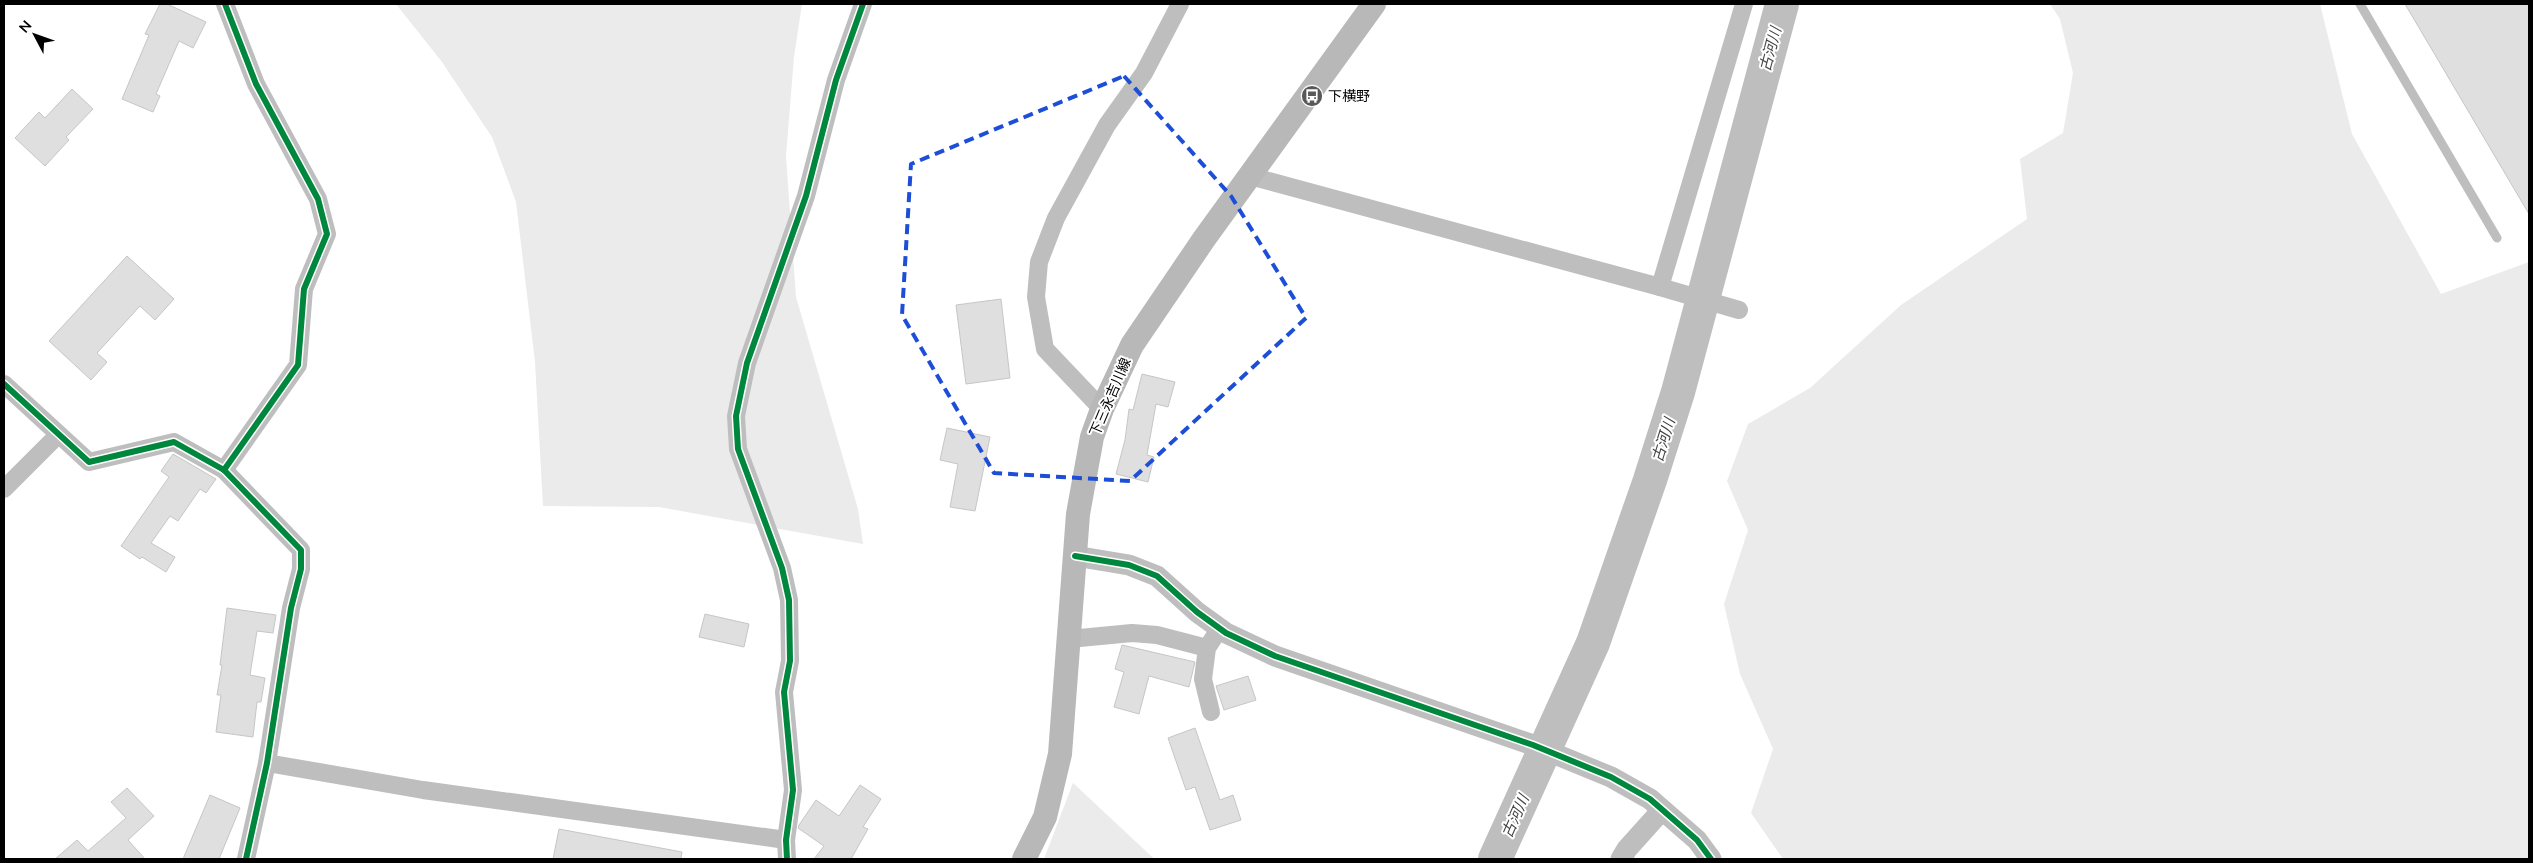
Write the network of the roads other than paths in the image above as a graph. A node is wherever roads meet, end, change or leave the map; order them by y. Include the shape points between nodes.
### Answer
1 (225, 4) edge
2 (863, 4) edge
3 (1180, 4) edge
4 (1374, 4) edge
5 (1744, 4) edge
6 (2360, 4) edge
7 (1250, 176) junction
8 (2497, 238) dead end
9 (1663, 288) junction
10 (1739, 310) dead end
11 (4, 384) edge
12 (1102, 409) junction
13 (58, 435) junction
14 (224, 470) junction
15 (4, 489) edge
16 (1075, 556) junction
17 (1220, 628) junction
18 (1069, 639) junction
19 (1207, 648) junction
20 (1211, 712) dead end
21 (267, 763) junction
22 (1662, 810) junction
23 (786, 840) junction
24 (246, 859) edge
25 (787, 859) edge
26 (1024, 859) edge
27 (1621, 859) edge
28 (1711, 859) edge

1 - 14 street via 256,84 318,199 327,234 304,289 298,365
2 - 23 street via 836,80 806,196 748,363 736,416 738,449 782,568 789,600 790,662 784,692 794,790
3 - 12 street via 1144,73 1106,125 1056,218 1039,262 1036,297 1045,349
4 - 7 main road, 下三永吉川線
5 - 9 street
6 - 8 lane
7 - 9 street
7 - 12 main road, 下三永吉川線 via 1132,345
9 - 10 street
11 - 13 street
12 - 16 main road, 下三永吉川線 via 1092,437 1078,514
13 - 14 street via 89,462 174,442
13 - 15 street
14 - 21 street via 301,550 301,569 291,608
16 - 17 street via 1130,565 1157,576
16 - 18 main road, 下三永吉川線
17 - 19 street
17 - 22 street via 1275,656 1582,764 1650,800
18 - 19 street via 1132,633 1156,635
18 - 26 main road, 下三永吉川線 via 1060,754 1045,816
19 - 20 street via 1203,679
21 - 23 street via 423,790
21 - 24 street
22 - 27 street
22 - 28 street via 1696,840
23 - 25 street

